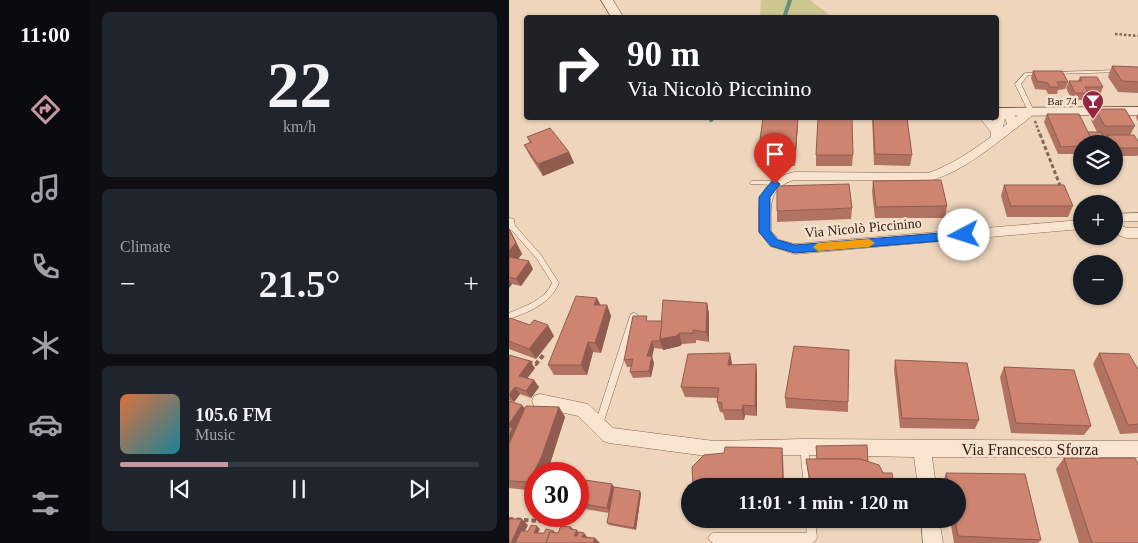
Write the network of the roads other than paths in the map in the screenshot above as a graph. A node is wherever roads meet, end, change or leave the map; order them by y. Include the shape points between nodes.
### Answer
1 (607, 0) edge
2 (616, 15) edge
3 (1129, 71) edge
4 (1138, 111) edge
5 (1001, 112) edge
6 (1032, 113) junction
7 (986, 120) edge
8 (999, 120) edge
9 (1013, 127) junction
10 (996, 133) junction
11 (752, 183) dead end
12 (775, 184) junction
13 (1138, 217) edge
14 (1123, 218) edge
15 (510, 225) edge
16 (1073, 226) edge
17 (1123, 232) edge
18 (1138, 233) edge
19 (509, 316) edge
20 (634, 316) edge
21 (540, 400) dead end
22 (599, 424) junction
23 (804, 447) junction
24 (923, 449) junction
25 (1138, 449) edge
26 (807, 478) edge
27 (926, 478) edge
28 (811, 528) edge
29 (931, 528) edge
30 (713, 538) dead end
31 (933, 543) edge

1 - 2 main road
3 - 6 lane via 1027,74 1018,84
4 - 6 main road via 1079,115
5 - 6 main road
5 - 9 street via 1012,119
6 - 9 street
7 - 10 street
8 - 10 street
9 - 10 street
10 - 12 street via 954,167 929,177 795,176
11 - 12 lane
12 - 16 street, Via Nicolò Piccinino via 765,197 765,232 775,243 795,249
13 - 14 street
15 - 19 lane via 539,257 556,283 554,291 533,306
17 - 18 street
20 - 22 lane
21 - 22 street, Via Francesco Sforza via 583,409
22 - 23 street, Via Francesco Sforza via 609,435 714,449
23 - 24 street, Via Francesco Sforza
23 - 26 lane
24 - 25 street, Via Francesco Sforza
24 - 27 street
28 - 30 lane via 812,538
29 - 31 street

